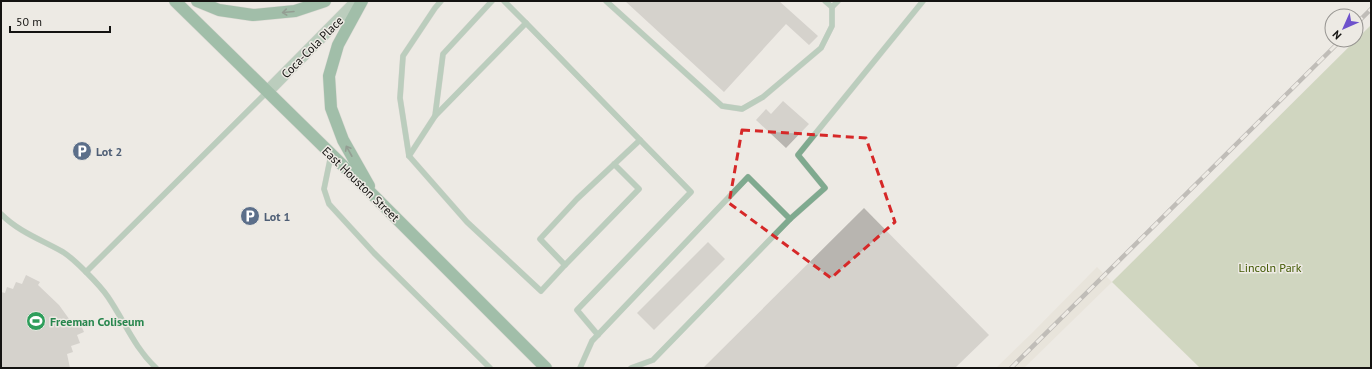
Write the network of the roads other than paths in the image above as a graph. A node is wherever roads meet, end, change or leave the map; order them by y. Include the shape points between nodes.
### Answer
1 (175, 1) edge
2 (197, 1) edge
3 (325, 1) edge
4 (357, 1) edge
5 (362, 1) edge
6 (441, 1) edge
7 (492, 1) edge
8 (504, 1) edge
9 (606, 1) edge
10 (825, 1) edge
11 (838, 1) edge
12 (923, 1) edge
13 (832, 7) junction
14 (526, 23) junction
15 (267, 92) junction
16 (435, 116) junction
17 (640, 140) junction
18 (331, 155) junction
19 (409, 156) junction
20 (614, 164) junction
21 (375, 198) junction
22 (1, 214) edge
23 (790, 219) junction
24 (565, 265) junction
25 (86, 272) junction
26 (598, 335) junction
27 (156, 368) edge
28 (490, 368) edge
29 (546, 368) edge
30 (580, 368) edge
31 (631, 368) edge

1 - 15 main road, East Houston Street
3 -> 2 main road via 295,11 253,15 220,10
4 - 15 street, Coca-Cola Place
21 -> 5 main road via 343,140 331,108 329,76 338,45
6 - 19 lane via 403,56 400,98
7 - 16 lane via 443,54
8 - 14 lane
9 - 13 lane via 722,106 742,109 763,97 821,48 832,26
10 - 13 lane
11 - 13 lane
12 - 23 lane via 798,155 825,188
14 - 16 lane
14 - 17 lane
15 - 18 main road, East Houston Street
15 - 25 lane
16 - 19 lane
17 - 20 lane
17 - 26 lane via 691,192 578,310
18 - 21 main road, East Houston Street
18 - 28 lane via 324,189 329,204 374,253
19 - 24 lane via 467,222 541,290
20 - 24 lane via 639,189
20 - 24 lane via 540,239
21 - 29 main road, East Houston Street
22 - 25 lane via 32,237 64,253
23 - 26 lane via 748,177
23 - 31 lane via 653,360
25 - 27 lane via 108,296 130,336
26 - 30 lane via 592,341

